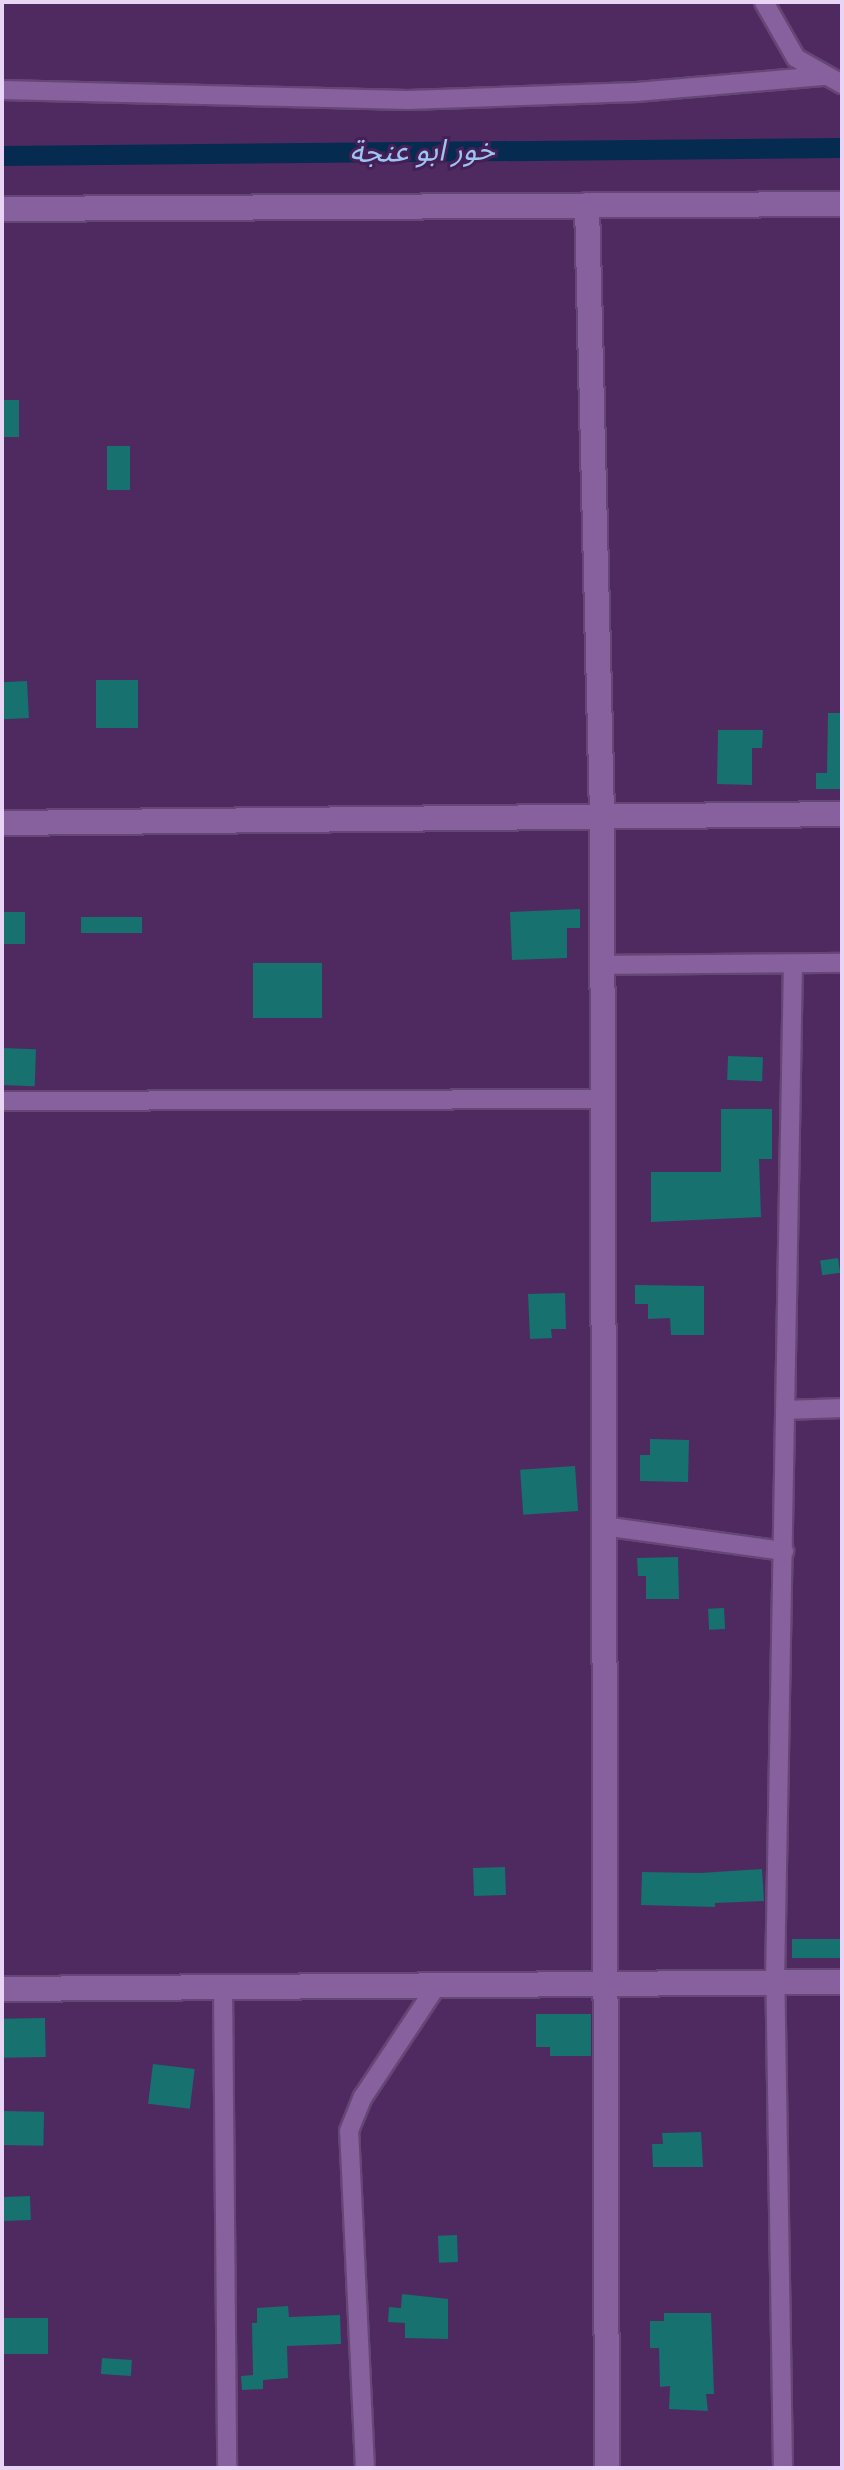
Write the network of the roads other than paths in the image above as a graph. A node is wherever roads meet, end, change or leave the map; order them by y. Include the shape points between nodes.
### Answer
1 (764, 2) edge
2 (834, 80) edge
3 (2, 90) edge
4 (842, 204) edge
5 (587, 205) junction
6 (2, 209) edge
7 (842, 814) edge
8 (602, 815) junction
9 (2, 823) edge
10 (842, 963) edge
11 (793, 964) junction
12 (601, 965) junction
13 (601, 1099) junction
14 (2, 1101) edge
15 (842, 1408) edge
16 (786, 1410) junction
17 (603, 1526) junction
18 (784, 1551) junction
19 (775, 1982) junction
20 (842, 1982) edge
21 (608, 1984) junction
22 (437, 1985) junction
23 (223, 1987) junction
24 (2, 1989) edge
25 (227, 2468) edge
26 (365, 2468) edge
27 (607, 2468) edge
28 (783, 2468) edge

1 - 2 street via 796,58
2 - 3 street via 408,100
4 - 5 street
5 - 6 street
5 - 8 street
7 - 8 street
8 - 9 street
8 - 12 street
10 - 11 street
11 - 12 street
11 - 16 street
12 - 13 street
13 - 14 street
13 - 17 street
15 - 16 street
16 - 18 street
17 - 18 street
17 - 21 street
18 - 19 street
19 - 20 street
19 - 21 street
19 - 28 street
21 - 22 street
21 - 27 street
22 - 23 street
22 - 26 street via 363,2097 349,2131
23 - 24 street
23 - 25 street

